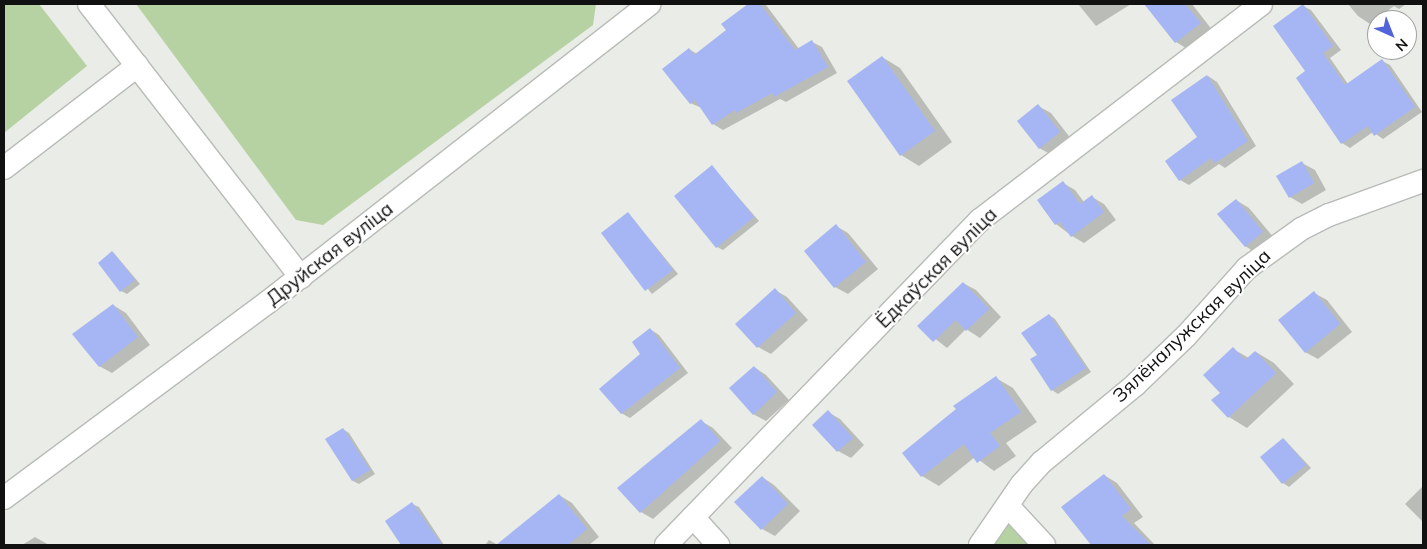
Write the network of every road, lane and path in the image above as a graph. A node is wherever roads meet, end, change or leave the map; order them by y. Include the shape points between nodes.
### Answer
1 (89, 4) edge
2 (1261, 4) edge
3 (637, 8) edge
4 (137, 66) junction
5 (4, 168) edge
6 (1423, 181) edge
7 (301, 277) junction
8 (4, 498) edge
9 (1008, 506) junction
10 (693, 517) junction
11 (666, 545) edge
12 (718, 545) edge
13 (980, 545) edge
14 (1044, 545) edge

1 - 4 street
2 - 10 street, Ёдкаўская вуліца via 980,220
3 - 7 street, Друйская вуліца
4 - 5 street
4 - 7 street
6 - 9 street, Зялёналужская вуліца via 1329,215 1275,246 1247,268 1186,336 1135,385 1042,462
7 - 8 street, Друйская вуліца
9 - 13 street, Зялёналужская вуліца
9 - 14 street
10 - 11 street, Ёдкаўская вуліца
10 - 12 street

